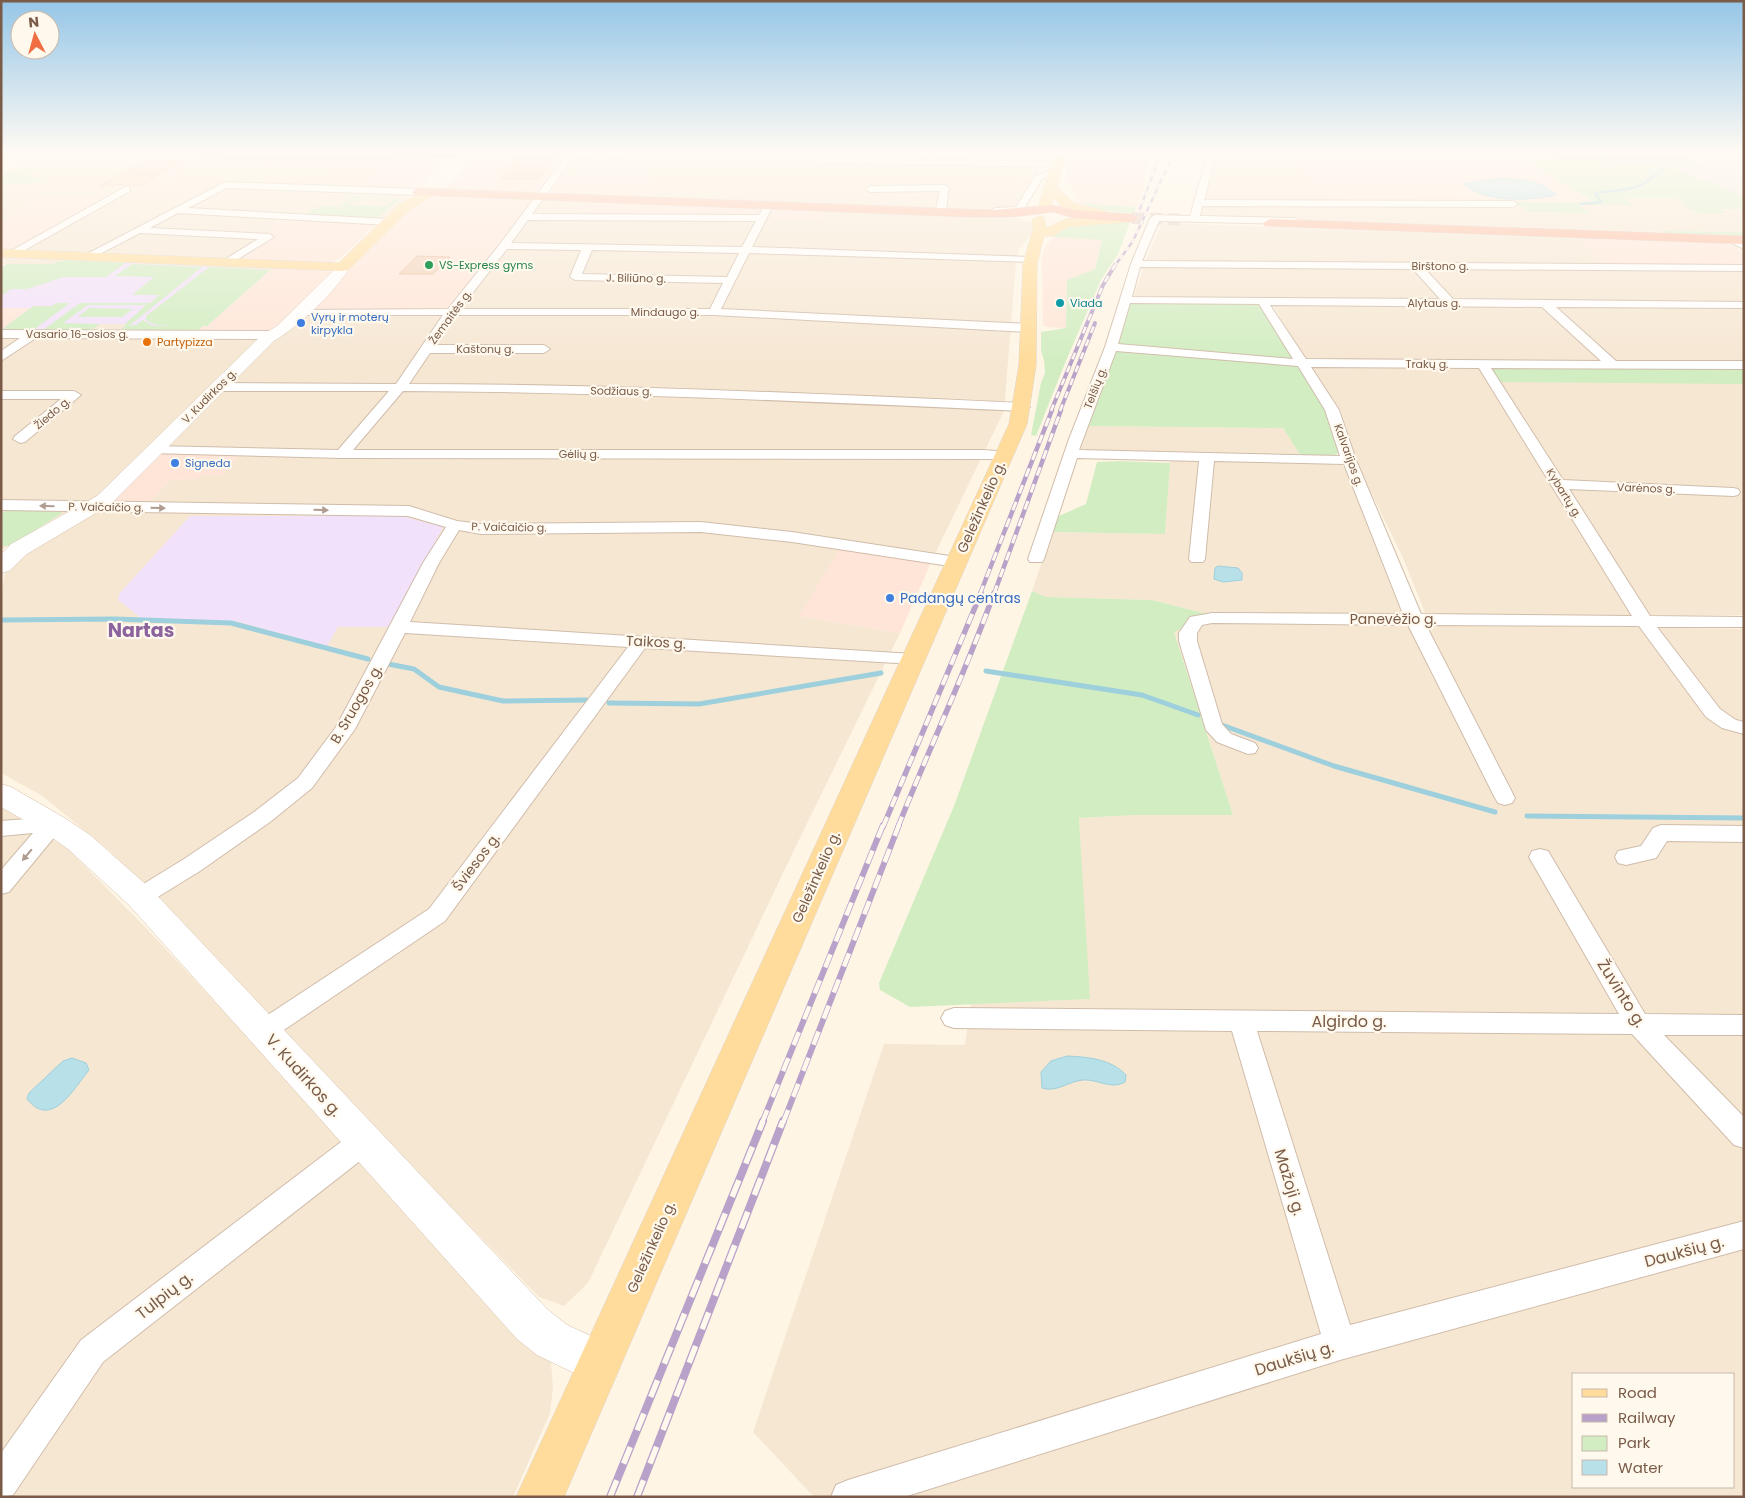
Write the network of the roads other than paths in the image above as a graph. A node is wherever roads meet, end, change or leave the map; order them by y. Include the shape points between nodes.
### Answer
1 (63, 223) edge
2 (152, 223) edge
3 (387, 223) edge
4 (520, 223) edge
5 (760, 223) edge
6 (1041, 223) edge
7 (1054, 223) edge
8 (1076, 223) edge
9 (1152, 223) edge
10 (1248, 223) edge
11 (1270, 223) dead end
12 (139, 230) junction
13 (1447, 230) junction
14 (1048, 233) junction
15 (1740, 242) edge
16 (504, 246) junction
17 (588, 247) junction
18 (746, 250) junction
19 (1033, 251) junction
20 (7, 253) edge
21 (90, 255) junction
22 (228, 262) junction
23 (1136, 264) junction
24 (1416, 266) junction
25 (1744, 268) edge
26 (341, 270) junction
27 (731, 280) junction
28 (1125, 300) junction
29 (1263, 302) junction
30 (1450, 303) junction
31 (1546, 304) junction
32 (1744, 305) edge
33 (300, 312) junction
34 (451, 312) junction
35 (714, 312) junction
36 (1029, 328) junction
37 (1, 334) edge
38 (33, 334) junction
39 (272, 335) junction
40 (1111, 347) junction
41 (544, 349) dead end
42 (426, 350) junction
43 (1, 356) edge
44 (1302, 363) junction
45 (1483, 364) junction
46 (1613, 365) junction
47 (1744, 365) edge
48 (218, 387) junction
49 (397, 388) junction
50 (1, 395) edge
51 (1023, 407) junction
52 (20, 439) dead end
53 (155, 450) junction
54 (342, 454) junction
55 (1072, 454) junction
56 (1004, 455) junction
57 (1207, 457) junction
58 (1349, 460) junction
59 (1558, 484) junction
60 (1733, 492) dead end
61 (1, 505) edge
62 (92, 507) junction
63 (455, 525) junction
64 (10, 549) edge
65 (1036, 559) dead end
66 (1197, 559) dead end
67 (956, 562) junction
68 (1, 566) edge
69 (1414, 619) junction
70 (1644, 621) junction
71 (1744, 622) edge
72 (399, 627) junction
73 (641, 642) junction
74 (913, 660) junction
75 (1744, 728) edge
76 (1248, 748) dead end
77 (1, 794) edge
78 (1505, 798) dead end
79 (53, 824) junction
80 (1, 829) edge
81 (1744, 834) edge
82 (1540, 857) dead end
83 (1626, 857) dead end
84 (1, 886) edge
85 (140, 898) junction
86 (954, 1018) dead end
87 (1241, 1020) junction
88 (1638, 1024) junction
89 (1744, 1024) edge
90 (263, 1031) junction
91 (1744, 1136) edge
92 (364, 1141) junction
93 (1744, 1235) edge
94 (1340, 1344) junction
95 (599, 1363) junction
96 (1, 1483) edge
97 (540, 1497) edge
98 (848, 1497) edge

1 - 20 street
2 - 12 street
3 - 26 main road, V. Kudirkos g.
4 - 16 street, Žemaitės g.
5 - 18 street
6 - 19 main road, Geležinkelio g.
7 - 14 main road
8 - 14 main road via 1065,224
9 - 23 street, Telšių g.
10 - 13 street via 1417,232
11 - 13 highway
12 - 21 street
12 - 22 street via 269,237
13 - 15 highway
14 - 19 main road
16 - 17 street
16 - 34 street, Žemaitės g.
17 - 18 street
17 - 27 street, J. Biliūno g. via 575,277
18 - 19 street
18 - 27 street
19 - 36 main road, Geležinkelio g.
20 - 21 main road
21 - 22 main road
22 - 26 main road
23 - 24 street, Birštono g.
23 - 28 street, Telšių g.
24 - 25 street, Birštono g.
24 - 30 street
26 - 33 main road, V. Kudirkos g.
27 - 35 street
28 - 29 street, Alytaus g.
28 - 40 street, Telšių g.
29 - 30 street, Alytaus g.
29 - 44 street, Kalvarijos g.
30 - 31 street, Alytaus g.
31 - 32 street, Alytaus g.
31 - 46 street
33 - 34 street, Mindaugo g.
33 - 39 main road, V. Kudirkos g.
34 - 35 street, Mindaugo g.
34 - 42 street, Žemaitės g.
35 - 36 street, Mindaugo g.
36 - 51 main road, Geležinkelio g.
37 - 38 street, Vasario 16-osios g.
38 - 39 street, Vasario 16-osios g.
38 - 43 street
39 - 48 main road, V. Kudirkos g.
40 - 44 street, Trakų g.
40 - 55 street, Telšių g.
41 - 42 street, Kaštonų g.
42 - 49 street, Žemaitės g.
44 - 45 street, Trakų g.
44 - 58 street, Kalvarijos g. via 1332,410
45 - 46 street, Trakų g.
45 - 59 street, Kybartų g.
46 - 47 street, Trakų g.
48 - 49 street, Sodžiaus g.
48 - 53 main road, V. Kudirkos g.
49 - 51 street, Sodžiaus g. via 673,392
49 - 54 street, Žemaitės g.
50 - 52 street, Žiedo g. via 74,394
51 - 56 main road, Geležinkelio g.
53 - 54 street, Gėlių g.
53 - 62 main road, V. Kudirkos g. via 104,500
54 - 56 street, Gėlių g.
55 - 57 street
55 - 65 street, Telšių g.
56 - 67 main road, Geležinkelio g.
57 - 58 street
57 - 66 street
58 - 69 street, Kalvarijos g.
59 - 60 street, Varėnos g.
59 - 70 street, Kybartų g.
62 -> 61 street, P. Vaičaičio g.
62 -> 63 street, P. Vaičaičio g. via 409,511
62 - 64 main road, V. Kudirkos g.
63 - 67 street, P. Vaičaičio g. via 481,529 708,528
63 - 72 street, B. Sruogos g. via 431,563
64 - 68 main road, V. Kudirkos g.
67 - 74 main road, Geležinkelio g.
69 - 70 street, Panevėžio g.
69 - 76 street, Panevėžio g. via 1212,618 1196,621 1188,633 1188,641 1214,726 1224,738
69 - 78 street
70 - 71 street, Panevėžio g.
70 - 75 street, Kybartų g. via 1713,713 1729,724
72 - 73 street, Taikos g.
72 - 85 street, B. Sruogos g. via 345,729 306,783
73 - 74 street, Taikos g.
73 - 90 street, Šviesos g. via 437,915
74 - 95 main road, Geležinkelio g.
77 - 79 main road, V. Kudirkos g.
79 - 80 street
79 -> 84 street
79 - 85 main road, V. Kudirkos g. via 79,842
81 - 83 street via 1661,833 1648,852
82 - 88 street, Žuvinto g.
85 - 90 main road, V. Kudirkos g.
86 - 87 street, Algirdo g.
87 - 88 street, Algirdo g.
87 - 94 street, Mažoji g.
88 - 89 street, Algirdo g.
88 - 91 street, Žuvinto g.
90 - 92 main road, V. Kudirkos g.
92 - 95 main road, V. Kudirkos g. via 532,1324 552,1340
92 - 96 street, Tulpių g. via 92,1351
93 - 94 street, Daukšių g.
94 - 98 street, Daukšių g.
95 - 97 main road, Geležinkelio g.

